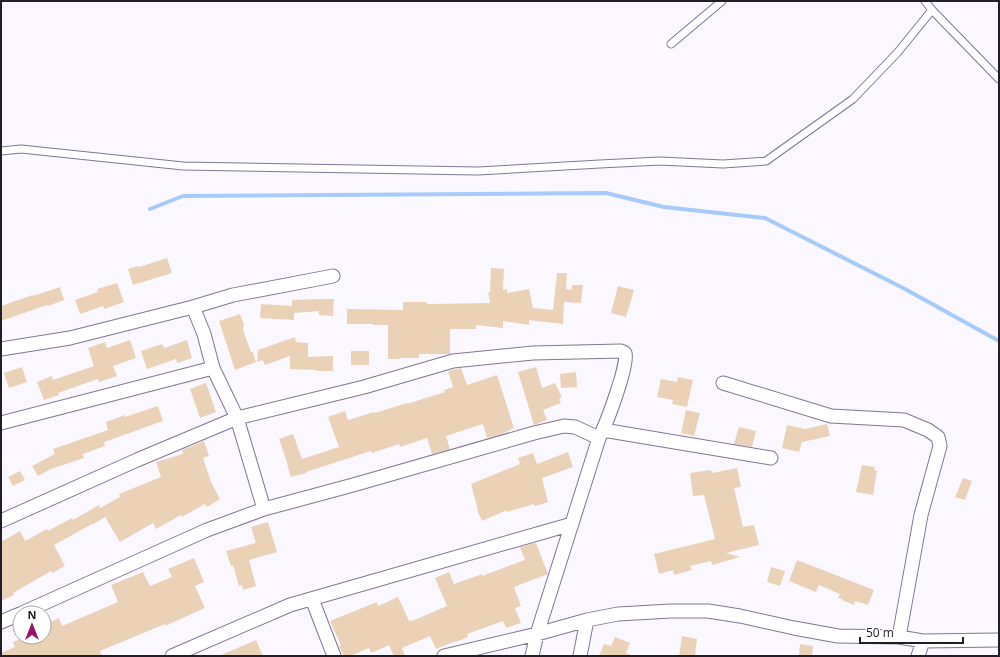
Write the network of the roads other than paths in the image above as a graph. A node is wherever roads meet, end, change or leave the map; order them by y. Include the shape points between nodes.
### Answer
1 (722, 1) edge
2 (925, 1) edge
3 (932, 10) junction
4 (670, 44) dead end
5 (999, 79) edge
6 (1, 151) edge
7 (333, 276) dead end
8 (193, 307) junction
9 (1, 350) edge
10 (213, 368) junction
11 (723, 383) dead end
12 (237, 418) junction
13 (1, 423) edge
14 (601, 434) junction
15 (771, 458) dead end
16 (264, 509) junction
17 (1, 521) edge
18 (572, 524) junction
19 (312, 599) junction
20 (39, 605) edge
21 (12, 617) edge
22 (588, 620) junction
23 (1, 622) edge
24 (537, 634) junction
25 (900, 637) junction
26 (999, 640) edge
27 (923, 641) junction
28 (172, 656) edge
29 (334, 656) edge
30 (444, 656) edge
31 (532, 656) edge
32 (580, 656) edge
33 (918, 656) edge

1 - 4 lane
2 - 3 lane
3 - 5 lane
3 - 6 lane via 898,52 853,99 766,161 723,164 660,161 470,171 183,166 21,148
7 - 8 street via 234,295
8 - 9 street via 70,338
8 - 10 street via 204,334
10 - 12 street
10 - 13 street
11 - 25 street via 832,416 904,420 938,437 940,446 921,515
12 - 14 street via 364,387 453,360 533,353 625,352 625,364 613,405
12 - 16 street
12 - 17 street
14 - 15 street
14 - 16 street via 564,426
14 - 18 street
16 - 20 street via 207,530
18 - 19 street
18 - 24 street
19 - 28 street via 290,605
19 - 29 street
21 - 23 street
22 - 24 street
22 - 25 street via 643,612 708,611 838,636
22 - 32 street
24 - 30 street
24 - 31 street
25 - 27 street
26 - 27 street
27 - 33 street

